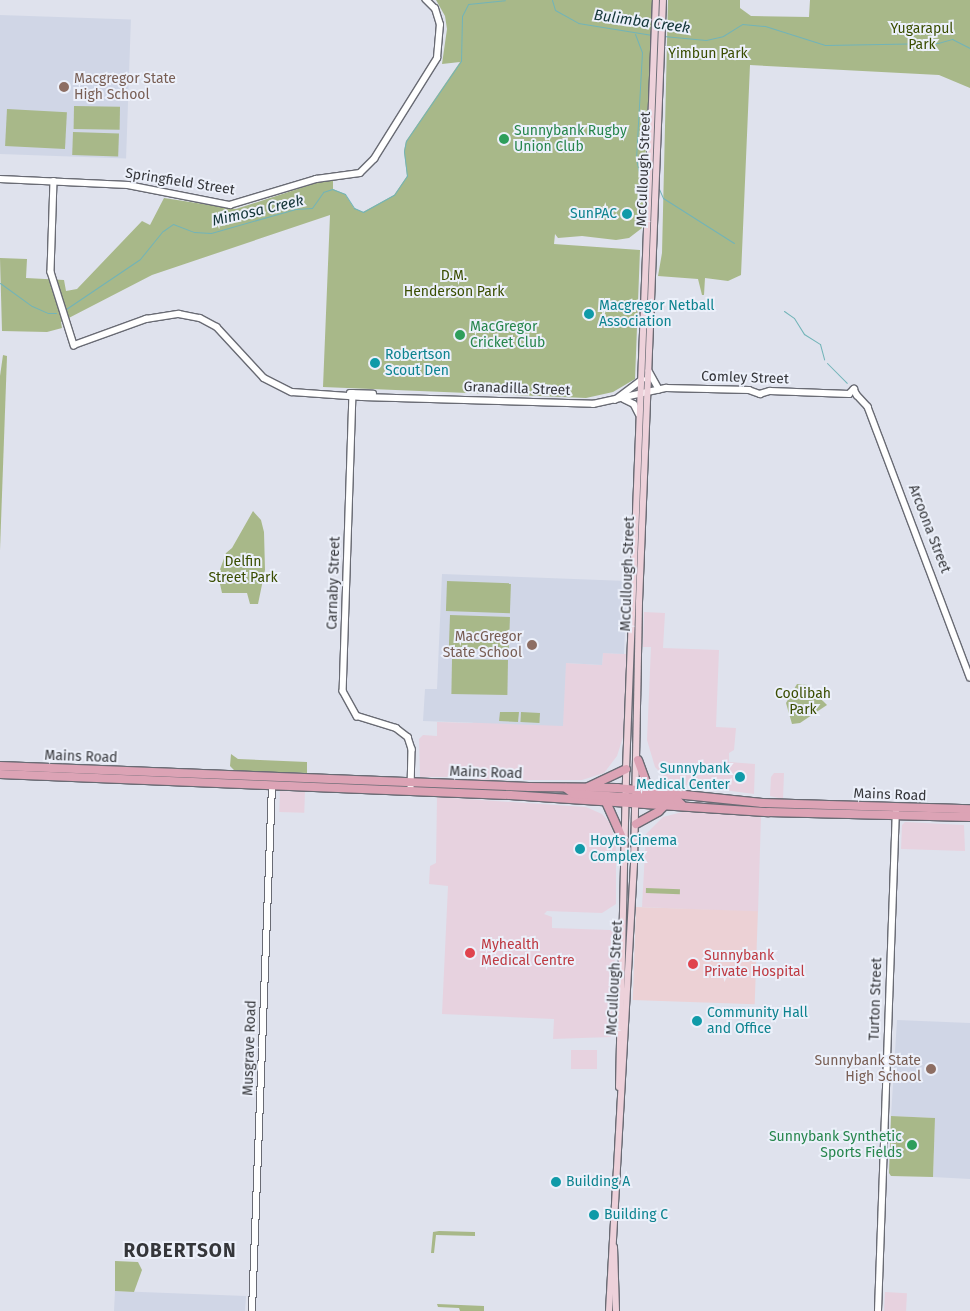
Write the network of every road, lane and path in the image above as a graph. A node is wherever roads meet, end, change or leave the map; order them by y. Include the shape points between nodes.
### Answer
1 (426, 0) edge
2 (656, 0) edge
3 (663, 0) edge
4 (658, 23) junction
5 (0, 179) edge
6 (54, 181) junction
7 (649, 371) junction
8 (642, 380) junction
9 (659, 389) junction
10 (645, 393) junction
11 (353, 395) junction
12 (856, 395) joint
13 (624, 399) junction
14 (614, 402) junction
15 (641, 421) junction
16 (970, 676) edge
17 (638, 760) junction
18 (0, 766) edge
19 (626, 769) junction
20 (0, 774) edge
21 (411, 783) junction
22 (272, 785) junction
23 (566, 788) junction
24 (586, 788) junction
25 (649, 790) junction
26 (411, 791) junction
27 (626, 796) junction
28 (636, 796) junction
29 (606, 802) junction
30 (665, 805) junction
31 (682, 805) junction
32 (970, 809) edge
33 (896, 812) junction
34 (970, 817) edge
35 (636, 824) junction
36 (624, 842) junction
37 (620, 1093) junction
38 (614, 1247) junction
39 (252, 1311) edge
40 (609, 1311) edge
41 (616, 1311) edge
42 (878, 1311) edge

1 - 6 street, Springfield Street via 435,10 440,25 437,58 374,159 360,173 316,179 230,205 128,185
2 - 4 main road
3 - 4 main road
4 - 7 main road, McCullough Street via 661,55
4 - 8 main road, McCullough Street via 653,55
5 - 6 street, Springfield Street
6 - 11 street, Granadilla Street via 51,272 74,345 162,315 191,316 206,320 227,335 268,382 289,391
7 - 9 street
7 - 10 main road, McCullough Street
8 - 10 main road, McCullough Street
8 - 14 street
9 - 10 street, Comley Street
9 - 12 street, Comley Street
10 - 13 street, Granadilla Street
10 - 15 main road, McCullough Street
10 - 17 main road, McCullough Street
11 - 14 street, Granadilla Street via 593,404
11 - 21 street, Carnaby Street via 343,691 357,716 396,728 407,736 412,749
12 - 16 street, Arcoona Street via 868,407
13 - 14 street, Granadilla Street
13 - 15 street via 634,404
15 - 19 main road, McCullough Street
17 - 25 main road
17 - 28 main road, McCullough Street
18 - 21 main road, Mains Road
19 - 24 main road
19 - 27 main road, McCullough Street
20 - 22 main road, Mains Road
21 - 23 main road, Mains Road
21 - 26 street
22 - 26 main road, Mains Road
22 - 39 street, Musgrave Road
23 - 24 main road, Mains Road
23 - 27 main road via 574,794
24 - 27 main road, Mains Road
25 - 28 main road, Mains Road
25 - 33 main road, Mains Road via 755,802
26 - 29 main road, Mains Road
27 - 28 main road
27 - 29 main road, Mains Road
27 - 36 main road, McCullough Street
28 - 30 main road, Mains Road
28 - 31 main road via 677,800
28 - 35 main road, McCullough Street
29 - 36 main road
30 - 31 main road, Mains Road
30 - 35 main road via 659,812
31 - 33 main road, Mains Road
32 - 33 main road, Mains Road
33 - 34 main road, Mains Road
33 - 42 street, Turton Street
35 - 37 main road, McCullough Street
36 - 37 main road, McCullough Street via 617,1074
37 - 38 main road, McCullough Street
38 - 40 main road, McCullough Street via 611,1253
38 - 41 main road, McCullough Street

